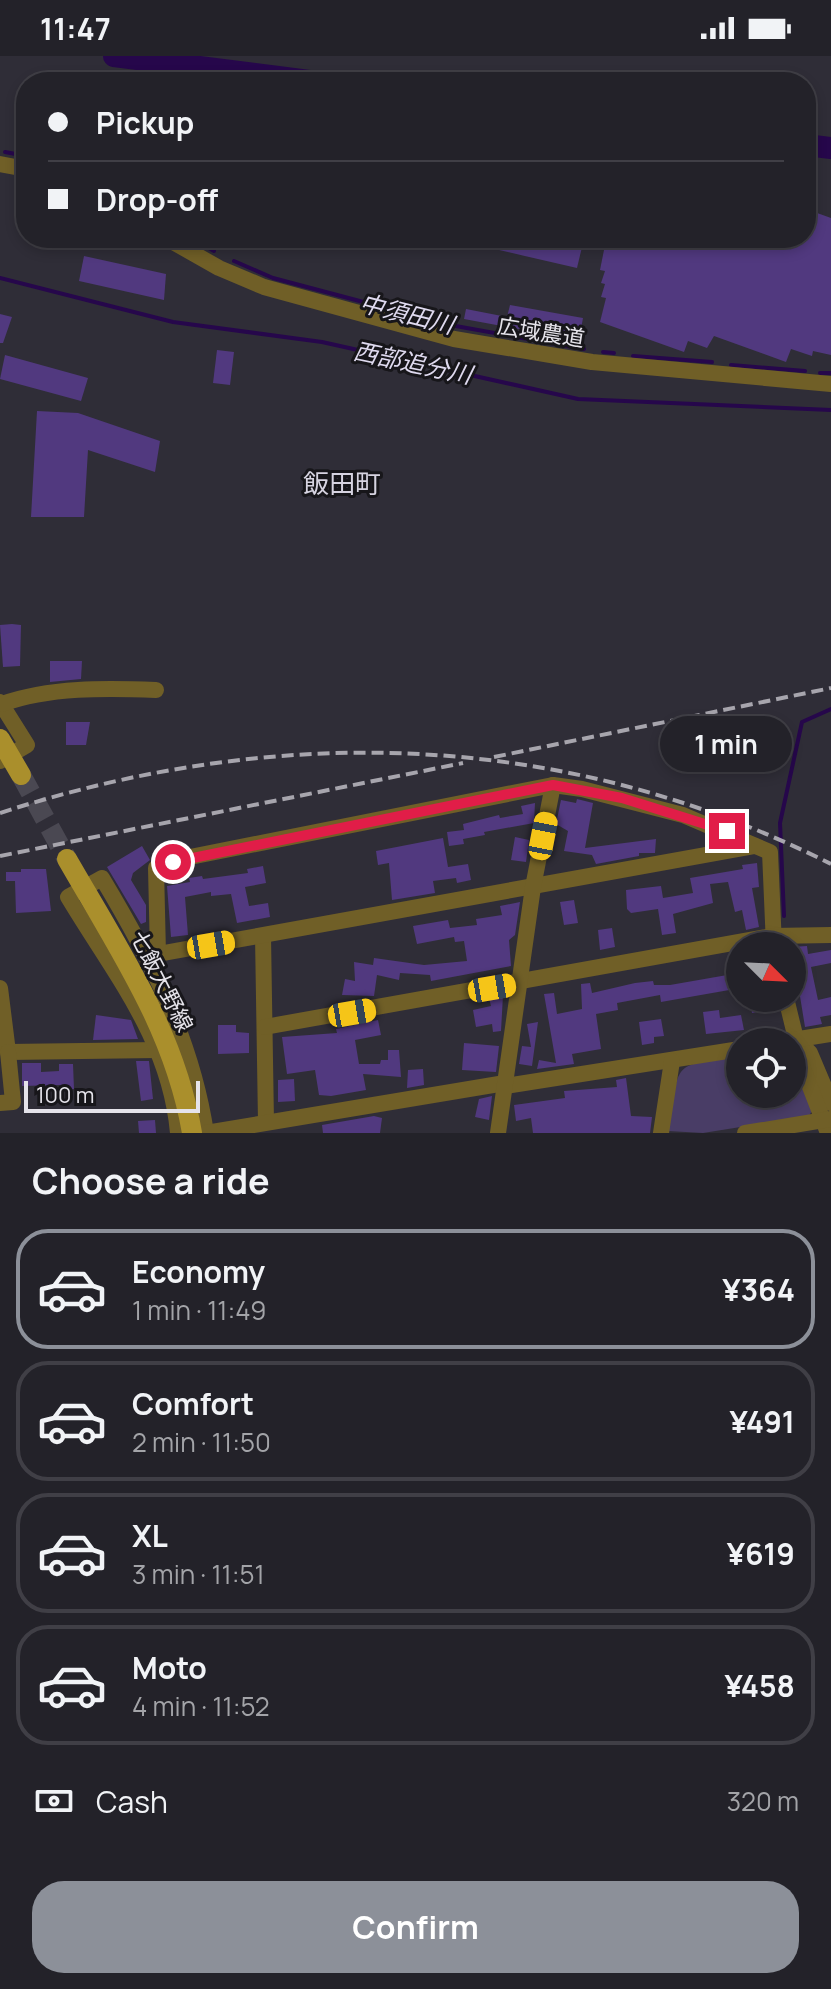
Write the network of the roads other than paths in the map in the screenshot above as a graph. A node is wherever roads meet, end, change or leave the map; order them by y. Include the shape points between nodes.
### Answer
1 (184, 248) edge
2 (831, 384) edge
3 (156, 690) dead end
4 (1, 703) edge
5 (0, 739) edge
6 (0, 761) edge
7 (21, 775) tunnel mouth
8 (553, 785) junction
9 (755, 846) junction
10 (67, 859) tunnel mouth
11 (533, 887) junction
12 (773, 932) edge
13 (831, 935) edge
14 (263, 936) junction
15 (806, 938) edge
16 (726, 949) edge
17 (155, 960) junction
18 (520, 983) junction
19 (0, 988) edge
20 (2, 1024) edge
21 (265, 1027) junction
22 (831, 1034) edge
23 (806, 1038) edge
24 (158, 1050) junction
25 (726, 1051) edge
26 (806, 1051) edge
27 (8, 1052) junction
28 (672, 1061) junction
29 (806, 1075) edge
30 (505, 1085) junction
31 (0, 1103) edge
32 (831, 1103) edge
33 (266, 1122) junction
34 (827, 1124) edge
35 (178, 1133) edge
36 (192, 1133) edge
37 (206, 1133) edge
38 (498, 1133) edge
39 (661, 1133) edge
40 (745, 1133) edge

1 - 2 street, 広域農道 via 264,287 454,339 592,362
3 - 4 street via 42,694
4 - 6 street via 27,745
5 - 7 main road
8 - 9 street via 683,815
8 - 11 street
8 - 17 street via 156,868
9 - 11 street
9 - 12 street via 770,852
10 - 36 main road, 七飯大野線 via 157,1015 179,1072
11 - 14 street
11 - 18 street
13 - 15 street
14 - 17 street
14 - 21 street
16 - 18 street
17 - 24 street via 102,878 68,897 139,1006
17 - 37 street via 189,1052
18 - 21 street
18 - 30 street
19 - 20 street
20 - 27 street
21 - 33 street
22 - 23 street
24 - 27 street
24 - 35 street
25 - 28 street
26 - 32 street
27 - 31 street via 13,1102
28 - 30 street
28 - 39 street
29 - 34 street
30 - 33 street
30 - 38 street
33 - 37 street
34 - 40 street

